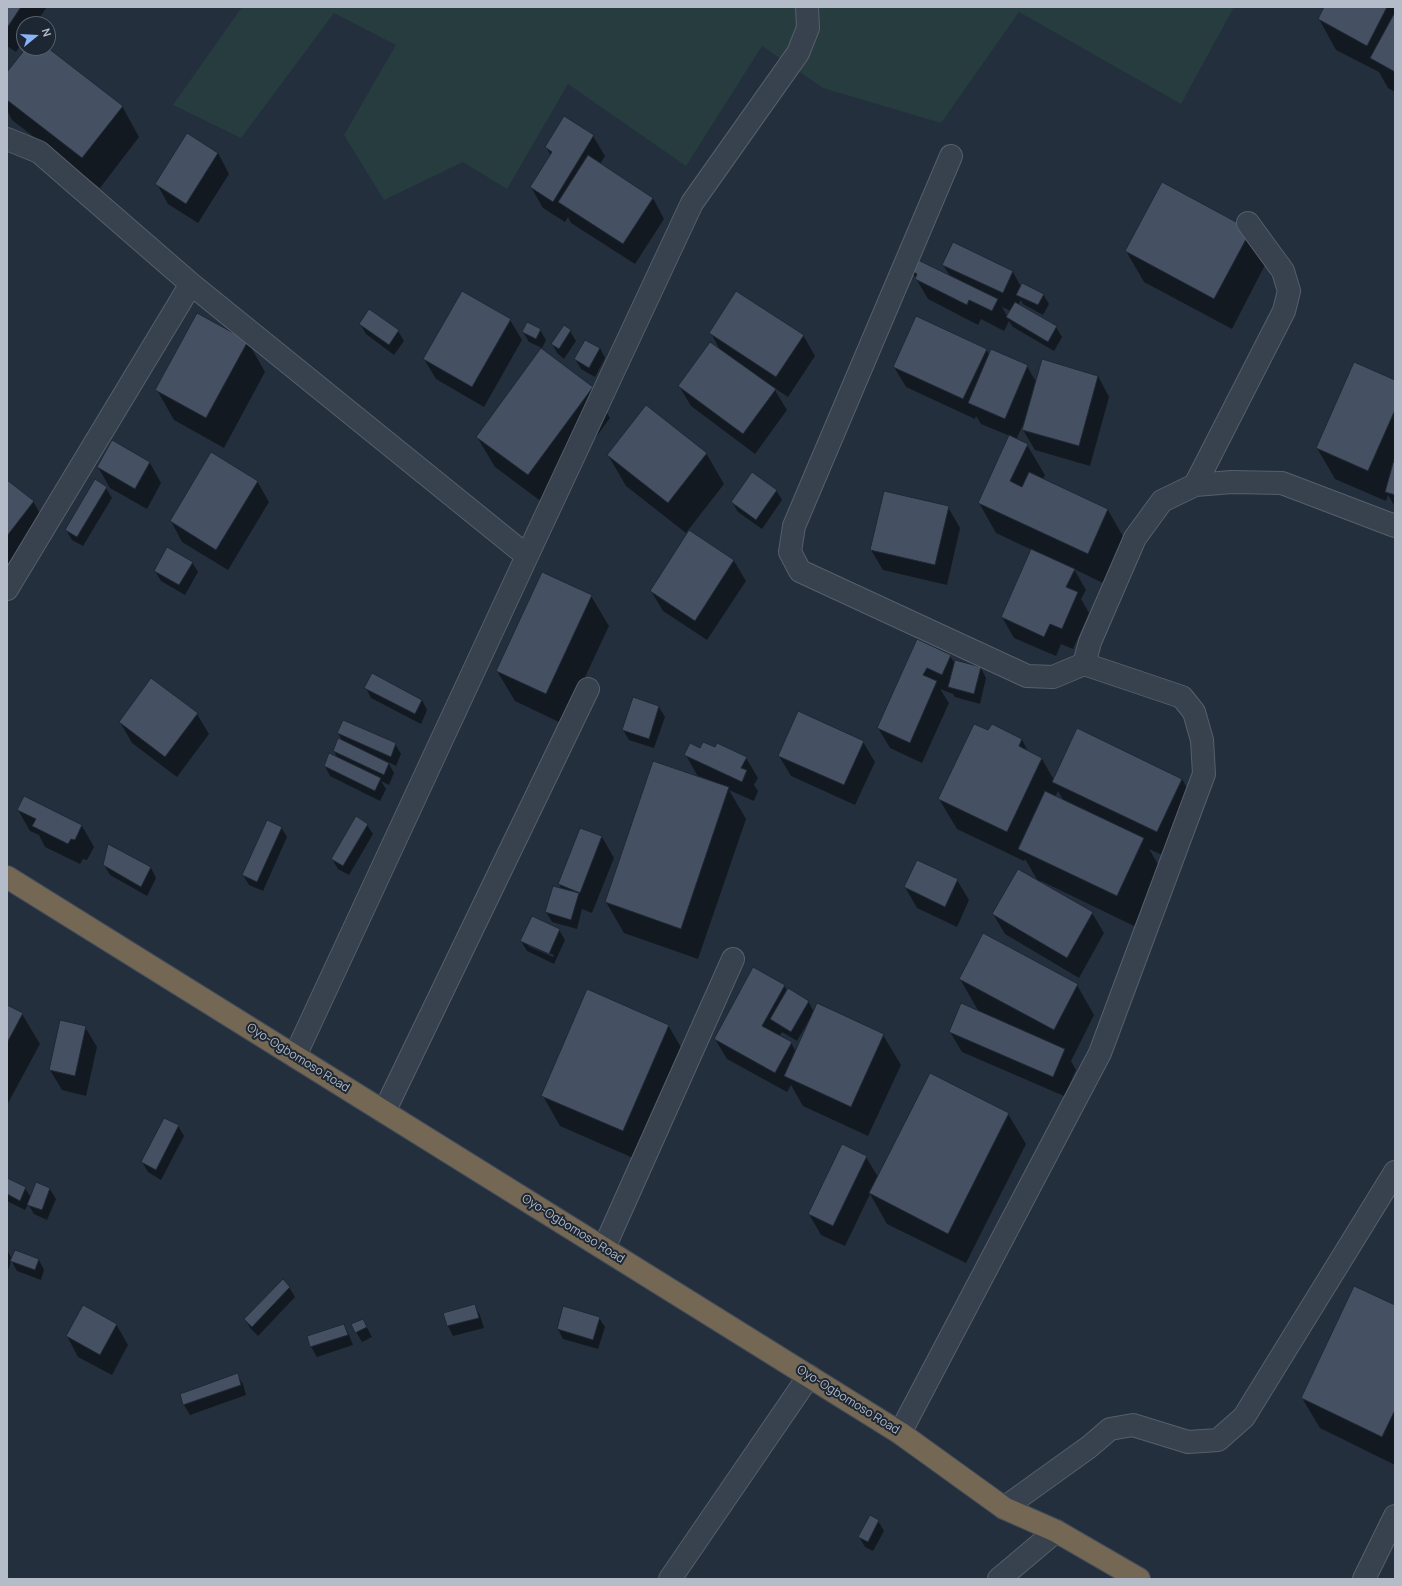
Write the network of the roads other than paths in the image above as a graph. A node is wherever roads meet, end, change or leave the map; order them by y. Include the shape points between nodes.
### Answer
1 (807, 7) edge
2 (7, 139) edge
3 (952, 156) dead end
4 (1248, 223) dead end
5 (191, 284) junction
6 (1195, 486) junction
7 (1395, 526) edge
8 (527, 556) junction
9 (7, 589) edge
10 (1084, 664) junction
11 (588, 689) dead end
12 (7, 877) edge
13 (733, 959) dead end
14 (295, 1056) junction
15 (384, 1112) junction
16 (1395, 1172) edge
17 (604, 1248) junction
18 (809, 1376) junction
19 (900, 1433) junction
20 (1004, 1508) junction
21 (1395, 1516) edge
22 (1056, 1531) junction
23 (670, 1579) edge
24 (999, 1579) edge
25 (1139, 1579) edge
26 (1364, 1579) edge

1 - 8 street via 808,28 798,53 692,203
2 - 5 street via 39,152
3 - 10 street via 794,526 790,552 800,570 1027,676 1053,677
4 - 6 street via 1283,271 1289,291 1284,311
5 - 8 street
5 - 9 street
6 - 7 street via 1232,482 1282,483
6 - 10 street via 1162,501 1135,538 1090,642
8 - 14 street
10 - 19 street via 1182,697 1194,712 1202,740 1204,774 1100,1053
11 - 15 street
12 - 14 highway, Oyo-Ogbomoso Road
13 - 17 street
14 - 15 highway, Oyo-Ogbomoso Road
15 - 17 highway, Oyo-Ogbomoso Road
16 - 20 street via 1244,1416 1218,1440 1188,1442 1133,1425 1110,1429
17 - 18 highway, Oyo-Ogbomoso Road
18 - 19 highway, Oyo-Ogbomoso Road
18 - 23 street
19 - 20 highway, Oyo-Ogbomoso Road
20 - 22 highway, Oyo-Ogbomoso Road
21 - 26 street
22 - 24 street
22 - 25 highway, Oyo-Ogbomoso Road

